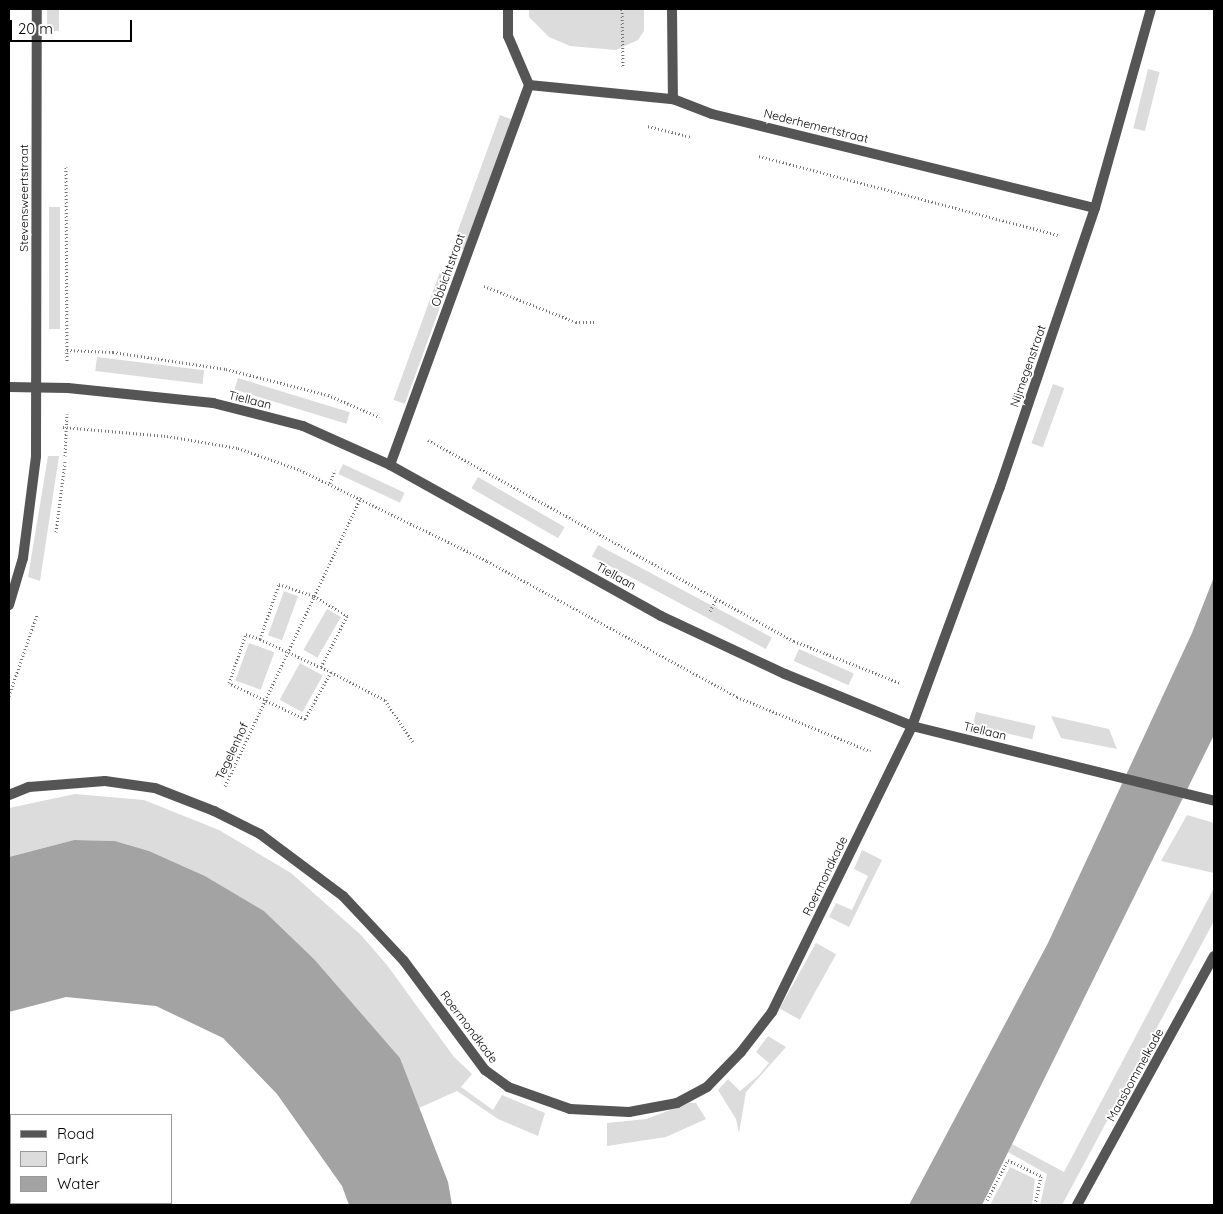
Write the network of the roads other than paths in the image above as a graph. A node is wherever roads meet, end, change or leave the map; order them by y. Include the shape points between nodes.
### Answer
1 (37, 9) edge
2 (508, 9) edge
3 (672, 9) edge
4 (1151, 9) edge
5 (529, 85) junction
6 (673, 99) junction
7 (1095, 208) junction
8 (38, 386) junction
9 (9, 388) edge
10 (390, 464) junction
11 (9, 605) edge
12 (912, 726) junction
13 (9, 795) edge
14 (1210, 800) edge
15 (1214, 956) edge
16 (1077, 1205) edge

1 - 8 street, Stevensweertstraat
2 - 5 street via 508,36
3 - 6 street
4 - 7 street, Nijmegenstraat
5 - 6 street, Nederhemertstraat
5 - 10 street, Obbichtstraat
6 - 7 street, Nederhemertstraat via 712,114
7 - 12 street, Nijmegenstraat via 1000,487
8 - 9 street, Tiellaan
8 - 10 street, Tiellaan via 213,403 303,426
8 - 11 street, Stevensweertstraat via 36,456 23,558
10 - 12 street, Tiellaan via 661,616 785,674
12 - 13 street, Roermondkade via 772,1012 741,1052 707,1087 677,1103 629,1112 570,1109 508,1087 485,1070 404,961 344,896 260,834 214,811 155,788 105,781 29,787
12 - 14 street, Tiellaan
15 - 16 street, Maasbommelkade

